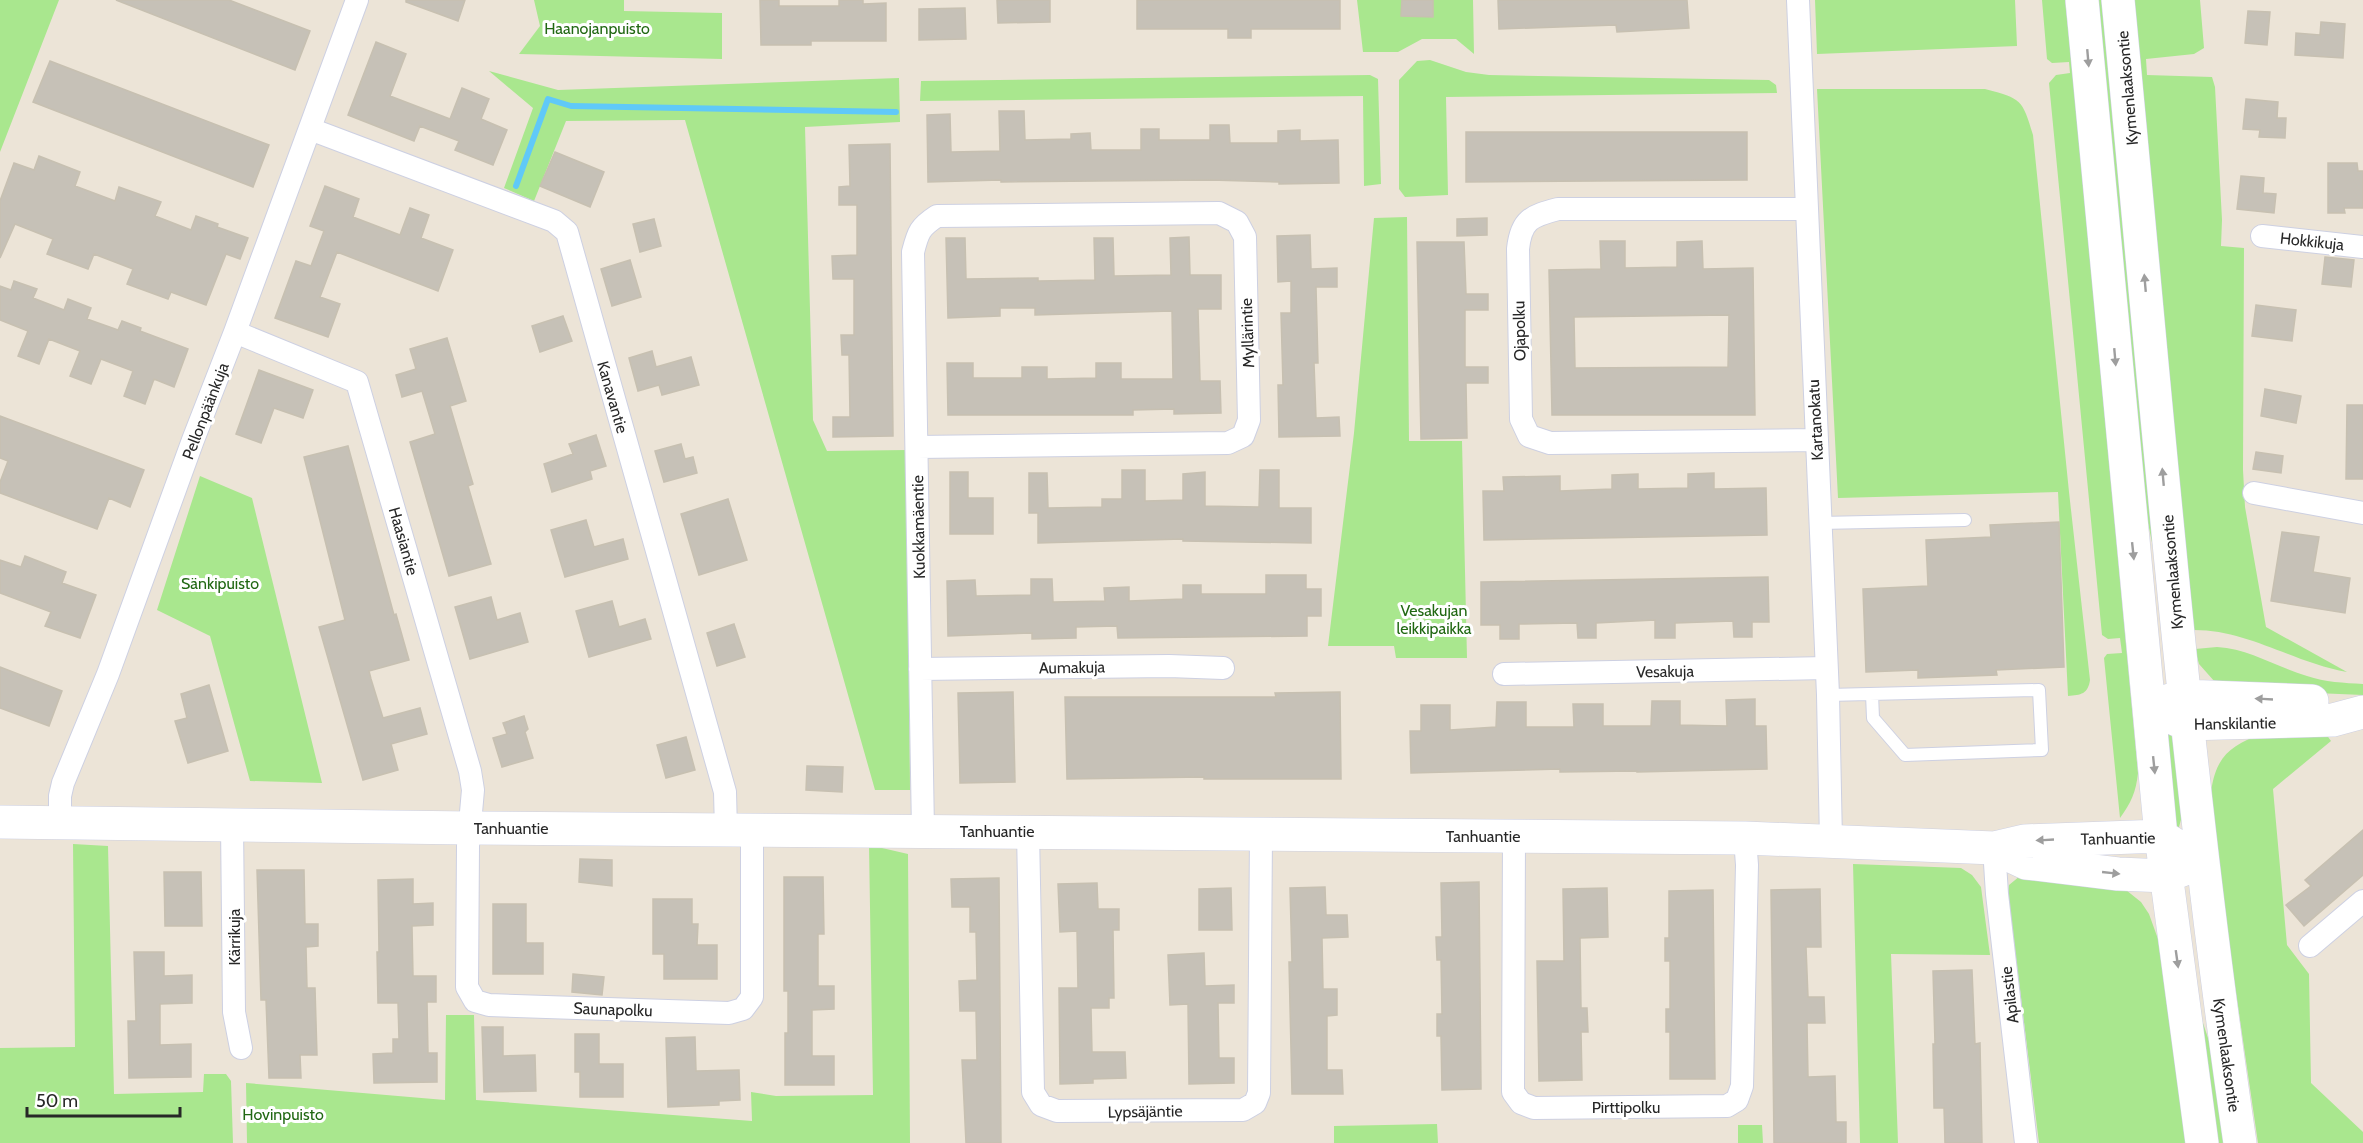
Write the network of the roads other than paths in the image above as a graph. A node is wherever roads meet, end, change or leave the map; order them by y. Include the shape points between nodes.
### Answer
1 (357, 0) edge
2 (1798, 0) edge
3 (2082, 0) edge
4 (2118, 0) edge
5 (310, 129) junction
6 (1806, 209) junction
7 (923, 225) joint
8 (2262, 236) dead end
9 (2363, 247) edge
10 (235, 332) junction
11 (1816, 440) junction
12 (917, 447) junction
13 (2254, 493) dead end
14 (2363, 513) edge
15 (1965, 520) dead end
16 (1820, 523) junction
17 (1223, 668) dead end
18 (1826, 668) junction
19 (920, 669) junction
20 (1504, 674) dead end
21 (1872, 694) junction
22 (1828, 695) junction
23 (2148, 707) junction
24 (2185, 710) junction
25 (2363, 712) edge
26 (0, 822) edge
27 (60, 823) junction
28 (232, 824) junction
29 (470, 828) junction
30 (739, 830) junction
31 (923, 831) junction
32 (1028, 831) junction
33 (1261, 834) junction
34 (1514, 836) junction
35 (2161, 836) junction
36 (1745, 838) junction
37 (1831, 841) junction
38 (1994, 848) junction
39 (2201, 861) junction
40 (2166, 876) junction
41 (2363, 901) edge
42 (2310, 946) dead end
43 (241, 1048) dead end
44 (2026, 1143) edge
45 (2202, 1143) edge
46 (2240, 1143) edge

1 - 5 street, Pellonpäänkuja
2 - 6 street, Kartanokatu
3 -> 23 street
24 -> 4 street, Kymenlaaksontie
5 - 10 street, Pellonpäänkuja
5 - 30 street, Kanavantie via 554,221 567,232
6 - 11 street, Kartanokatu
6 - 11 street, Ojapolku via 1558,209 1527,220 1519,234 1518,249 1521,419 1529,436 1550,443
7 - 12 street, Kuokkamäentie via 913,252
7 - 12 street, Myllärintie via 938,216 1219,213 1237,222 1245,237 1250,420 1243,436 1228,443
8 - 9 street, Hokkikuja
10 - 27 street, Pellonpäänkuja via 108,674 63,783
10 - 29 street, Haasiantie via 357,382 470,771
11 - 16 street, Kartanokatu
12 - 19 street, Kuokkamäentie
13 - 14 street
15 - 16 lane
16 - 18 street, Kartanokatu
17 - 19 street, Aumakuja
18 - 20 street, Vesakuja
18 - 22 street, Kartanokatu
19 - 31 street, Kuokkamäentie
21 - 21 lane via 2039,690 2042,750 1905,755 1873,718
21 - 22 lane
22 - 37 street, Kartanokatu
23 - 24 street, Hanskilantie
23 -> 35 street
24 - 25 street, Hanskilantie via 2333,720
24 - 39 street, Kymenlaaksontie
26 - 27 street, Tanhuantie
27 - 28 street, Tanhuantie
28 - 29 street, Tanhuantie
28 - 43 street, Kärrikuja via 234,1012
29 - 30 street, Tanhuantie
29 - 30 street, Saunapolku via 467,987 476,1001 489,1005 729,1013 743,1009 752,997
30 - 31 street, Tanhuantie
31 - 32 street, Tanhuantie
32 - 33 street, Tanhuantie
32 - 33 street, Lypsäjäntie via 1033,1092 1041,1105 1057,1112 1244,1110 1255,1103 1259,1093
33 - 34 street, Tanhuantie
34 - 36 street, Tanhuantie
34 - 36 street, Pirttipolku via 1513,1092 1521,1103 1534,1108 1727,1106 1737,1100 1742,1086
35 -> 38 street, Tanhuantie via 2024,841
35 - 39 street, Tanhuantie
35 - 40 street
36 - 37 street, Tanhuantie
37 - 38 street, Tanhuantie
38 -> 40 street, Tanhuantie via 2026,863
38 - 44 street, Apilastie
39 - 40 street, Tanhuantie
39 - 46 street, Kymenlaaksontie
40 -> 45 street
41 - 42 street

